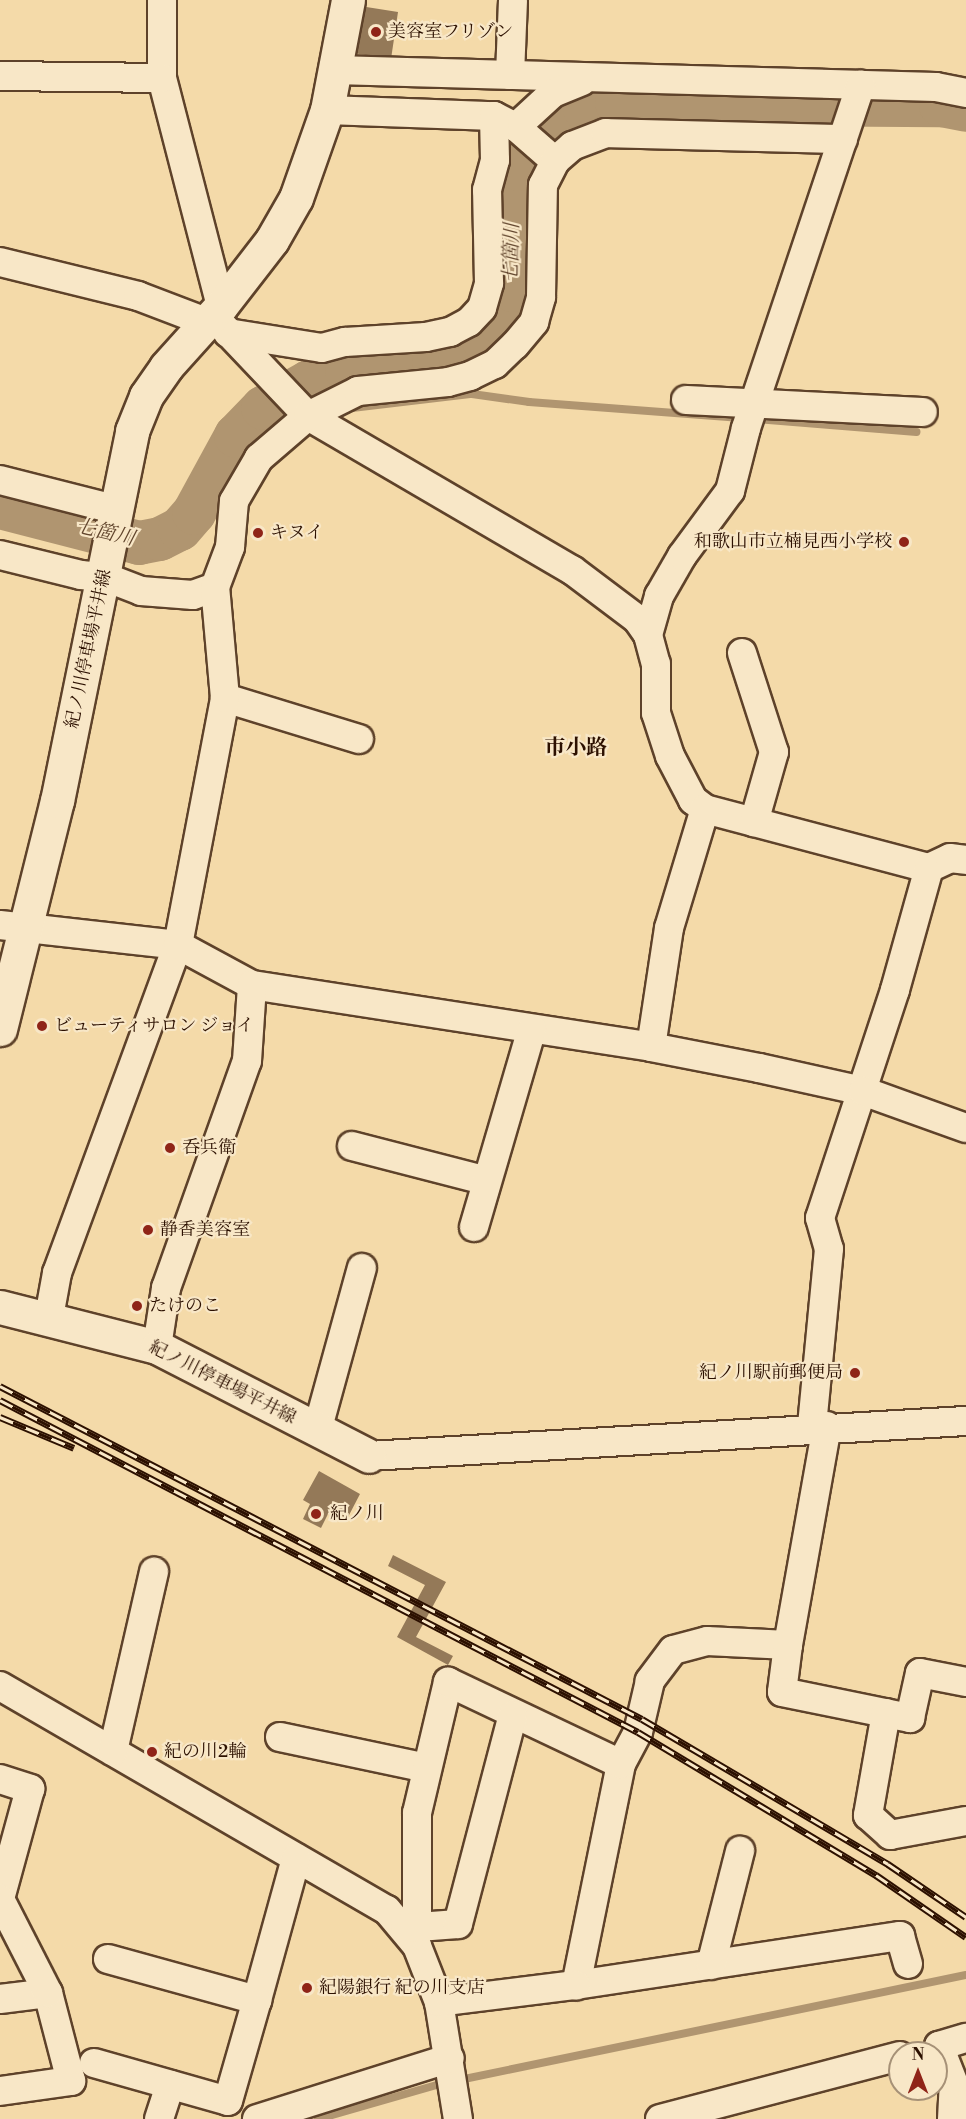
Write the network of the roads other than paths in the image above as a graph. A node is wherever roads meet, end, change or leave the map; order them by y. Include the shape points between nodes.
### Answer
1 (162, 0) edge
2 (348, 0) edge
3 (513, 1) edge
4 (335, 70) junction
5 (510, 75) junction
6 (0, 76) edge
7 (162, 78) junction
8 (596, 78) junction
9 (966, 93) edge
10 (327, 110) junction
11 (853, 110) junction
12 (510, 125) junction
13 (552, 159) junction
14 (0, 262) edge
15 (217, 319) junction
16 (686, 400) dead end
17 (923, 412) dead end
18 (305, 413) junction
19 (751, 413) junction
20 (0, 480) edge
21 (117, 515) junction
22 (0, 555) edge
23 (107, 568) junction
24 (215, 587) junction
25 (648, 635) junction
26 (742, 653) dead end
27 (225, 698) junction
28 (359, 739) dead end
29 (705, 809) junction
30 (754, 822) junction
31 (966, 860) edge
32 (929, 868) junction
33 (13, 926) edge
34 (178, 945) junction
35 (252, 985) junction
36 (0, 1029) edge
37 (532, 1029) junction
38 (651, 1047) junction
39 (863, 1091) junction
40 (966, 1128) edge
41 (352, 1146) dead end
42 (488, 1181) junction
43 (474, 1227) dead end
44 (362, 1269) dead end
45 (0, 1307) edge
46 (49, 1317) junction
47 (157, 1347) junction
48 (966, 1421) edge
49 (819, 1426) junction
50 (317, 1431) junction
51 (369, 1456) joint
52 (154, 1572) dead end
53 (788, 1645) junction
54 (966, 1682) edge
55 (0, 1686) edge
56 (886, 1713) junction
57 (513, 1715) junction
58 (280, 1737) dead end
59 (113, 1751) junction
60 (621, 1764) junction
61 (427, 1768) junction
62 (0, 1779) edge
63 (966, 1821) edge
64 (740, 1851) dead end
65 (296, 1858) junction
66 (4, 1866) edge
67 (0, 1899) edge
68 (411, 1928) junction
69 (108, 1959) dead end
70 (908, 1964) dead end
71 (711, 1965) junction
72 (576, 1985) junction
73 (48, 1993) junction
74 (0, 1999) edge
75 (257, 2000) junction
76 (440, 2002) junction
77 (953, 2042) edge
78 (888, 2059) edge
79 (94, 2063) dead end
80 (453, 2084) edge
81 (170, 2085) junction
82 (0, 2091) edge
83 (159, 2119) edge
84 (257, 2119) edge
85 (660, 2119) edge
86 (952, 2119) edge

1 - 7 street
2 - 4 main road, 紀ノ川停車場平井線
3 - 5 street
4 - 5 street
4 - 10 main road, 紀ノ川停車場平井線
5 - 8 street
6 - 7 street
7 - 15 street
8 - 11 street
8 - 12 street via 553,93
9 - 11 street via 925,87
10 - 12 street
10 - 15 main road, 紀ノ川停車場平井線 via 296,198
11 - 13 street via 606,133 572,146
11 - 19 street
12 - 13 street
12 - 15 street via 487,190 489,283 482,308 469,322 450,332 426,337 345,342 322,348
13 - 18 street via 543,185 541,208 541,297 534,322 515,345 495,364 470,376 358,391
14 - 15 street
15 - 18 street
15 - 21 main road, 紀ノ川停車場平井線 via 146,396 132,431
16 - 19 street
17 - 19 street
18 - 24 street via 259,458 234,501 230,547
18 - 25 street via 572,570 638,620
19 - 25 street via 730,490 682,556 659,596
20 - 21 street
21 - 23 main road, 紀ノ川停車場平井線
22 - 23 street via 81,575
23 - 24 street via 141,591 194,595
23 - 33 main road, 紀ノ川停車場平井線
24 - 27 street
25 - 29 street via 656,664 656,713 670,756 693,800
26 - 30 street via 774,752
27 - 28 street
27 - 34 street
29 - 30 street
29 - 38 street via 669,928
30 - 32 street
31 - 32 street via 950,858
32 - 39 street
33 - 34 street
33 - 36 main road, 紀ノ川停車場平井線
34 - 35 street
34 - 46 street via 57,1273
35 - 37 street
35 - 47 street via 247,1061 166,1288
37 - 38 street
37 - 42 street
38 - 39 street
39 - 40 street
39 - 49 street via 820,1218 829,1249
41 - 42 street
42 - 43 street
44 - 50 street
45 - 46 main road, 紀ノ川停車場平井線
46 - 47 main road, 紀ノ川停車場平井線
47 - 50 main road, 紀ノ川停車場平井線
48 - 49 street
49 - 51 street
49 - 53 street
50 - 51 main road, 紀ノ川停車場平井線
52 - 59 street
53 - 56 street via 782,1692
53 - 60 street via 707,1641 673,1650 650,1682 638,1732
54 - 56 street via 920,1673 910,1718
55 - 59 street
56 - 63 street via 868,1815 890,1835
57 - 60 street
57 - 61 street via 447,1682
57 - 68 street via 458,1924
58 - 61 street
59 - 65 street
60 - 72 street
61 - 68 street via 417,1813
62 - 66 street via 30,1789
64 - 71 street
65 - 68 street
65 - 75 street
66 - 67 street
67 - 73 street
68 - 76 street
69 - 75 street
70 - 71 street via 900,1936
71 - 72 street
72 - 76 street
73 - 74 street
73 - 82 street via 71,2081
75 - 81 street via 228,2101
76 - 80 street
77 - 86 street
78 - 85 street
79 - 81 street
80 - 84 street
81 - 83 street

